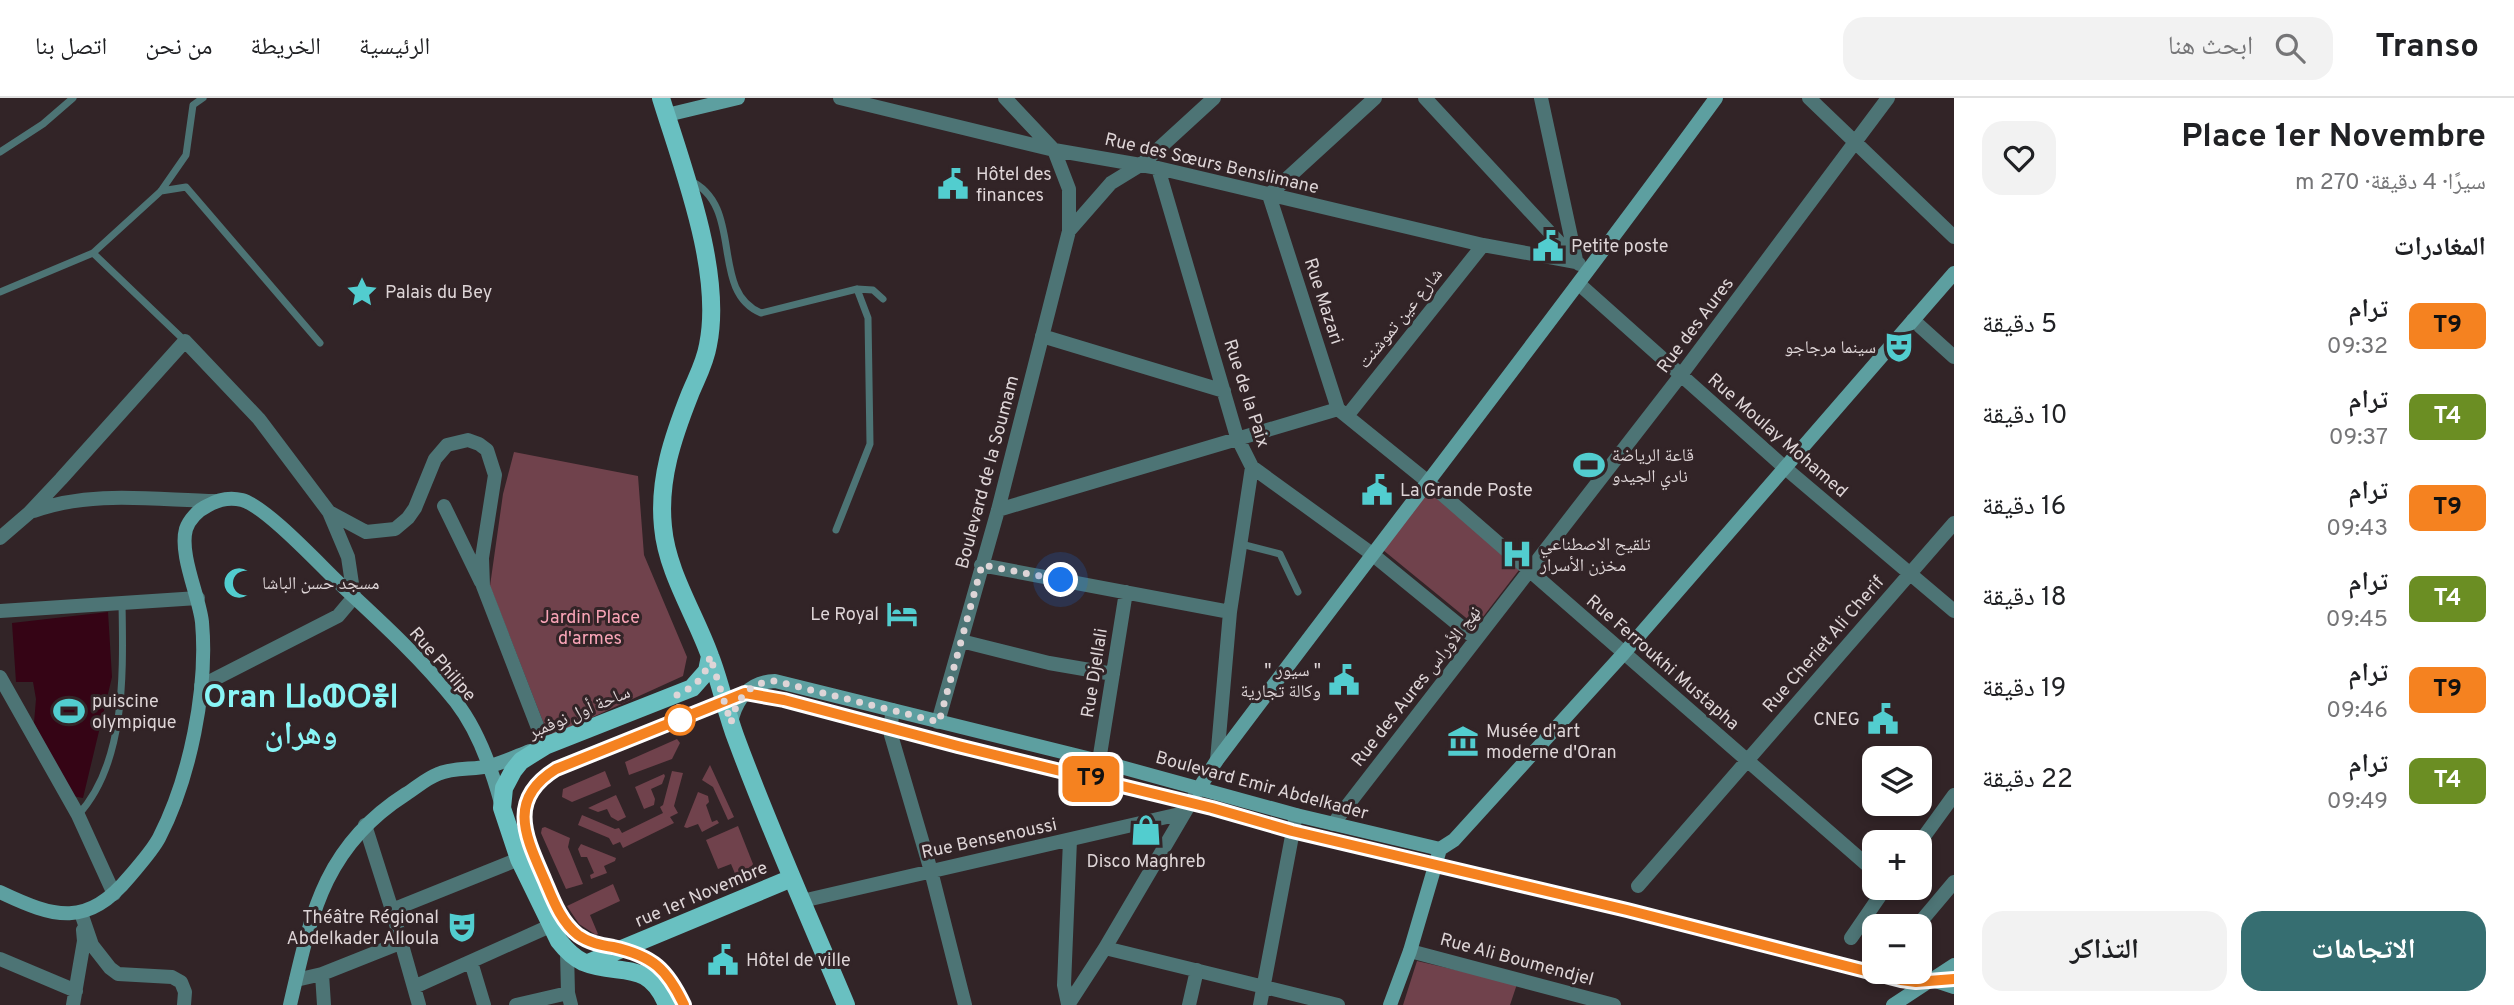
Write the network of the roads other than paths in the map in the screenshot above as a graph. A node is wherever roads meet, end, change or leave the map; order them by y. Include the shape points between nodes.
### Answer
1 (73, 98) edge
2 (203, 98) edge
3 (738, 98) edge
4 (840, 98) edge
5 (1006, 98) edge
6 (1214, 98) edge
7 (1375, 98) edge
8 (1425, 98) edge
9 (1541, 98) edge
10 (1716, 98) edge
11 (1809, 98) edge
12 (1888, 98) edge
13 (664, 107) edge
14 (1856, 142) junction
15 (1054, 150) junction
16 (0, 152) edge
17 (1142, 164) junction
18 (1158, 168) junction
19 (685, 178) junction
20 (161, 191) junction
21 (1269, 195) junction
22 (1069, 231) junction
23 (1954, 237) edge
24 (1483, 245) junction
25 (93, 253) junction
26 (1576, 262) junction
27 (1954, 273) edge
28 (1584, 278) junction
29 (857, 289) junction
30 (0, 292) edge
31 (883, 299) dead end
32 (1913, 320) junction
33 (1042, 336) junction
34 (185, 341) junction
35 (320, 343) dead end
36 (1954, 357) edge
37 (1681, 375) junction
38 (1224, 391) junction
39 (1343, 412) junction
40 (1237, 437) junction
41 (1252, 467) junction
42 (1784, 467) junction
43 (1427, 481) junction
44 (216, 501) junction
45 (444, 506) dead end
46 (998, 510) junction
47 (329, 512) junction
48 (29, 513) junction
49 (1954, 523) edge
50 (836, 530) dead end
51 (0, 538) edge
52 (1240, 544) junction
53 (1372, 554) junction
54 (982, 565) junction
55 (1529, 571) junction
56 (1911, 573) junction
57 (483, 586) junction
58 (1126, 592) junction
59 (1298, 592) dead end
60 (354, 597) junction
61 (198, 598) junction
62 (122, 601) junction
63 (0, 611) edge
64 (1230, 611) junction
65 (1954, 611) edge
66 (1476, 639) junction
67 (961, 641) junction
68 (1624, 653) junction
69 (710, 656) junction
70 (1113, 674) junction
71 (0, 677) edge
72 (201, 686) junction
73 (892, 710) junction
74 (939, 722) junction
75 (731, 723) junction
76 (545, 746) junction
77 (1217, 760) junction
78 (1746, 760) junction
79 (1098, 761) junction
80 (491, 765) junction
81 (1198, 790) junction
82 (1954, 795) edge
83 (502, 808) junction
84 (1184, 813) junction
85 (78, 815) junction
86 (1296, 816) junction
87 (1333, 824) junction
88 (365, 825) junction
89 (1929, 830) edge
90 (1070, 840) junction
91 (1440, 849) junction
92 (519, 859) junction
93 (1862, 861) edge
94 (932, 871) junction
95 (792, 878) junction
96 (1954, 882) edge
97 (1638, 886) dead end
98 (0, 892) edge
99 (114, 894) junction
100 (1877, 900) edge
101 (802, 901) junction
102 (392, 910) junction
103 (81, 913) junction
104 (1927, 914) edge
105 (550, 926) junction
106 (1850, 938) dead end
107 (400, 943) junction
108 (1105, 948) junction
109 (1410, 951) junction
110 (568, 952) junction
111 (0, 959) edge
112 (471, 962) junction
113 (587, 963) junction
114 (1954, 965) edge
115 (1197, 970) junction
116 (322, 974) junction
117 (296, 980) junction
118 (1933, 980) junction
119 (1264, 986) junction
120 (414, 987) junction
121 (1954, 987) edge
122 (74, 998) edge
123 (569, 999) edge
124 (1068, 1004) edge
125 (184, 1005) edge
126 (290, 1005) edge
127 (324, 1005) edge
128 (418, 1005) edge
129 (484, 1005) edge
130 (516, 1005) edge
131 (667, 1005) edge
132 (845, 1005) edge
133 (965, 1005) edge
134 (1189, 1005) edge
135 (1260, 1005) edge
136 (1338, 1005) edge
137 (1390, 1005) edge
138 (1614, 1005) edge
139 (1893, 1005) edge

1 - 16 lane
2 - 20 lane via 193,105 186,155
3 - 13 main road
4 - 15 street, Rue des Sœurs Benslimane
5 - 15 street
6 - 17 street
7 - 21 street
8 - 26 street, Rue Moulay Mohamed
9 - 26 street
10 - 28 main road
11 - 14 street
12 - 14 street, Rue des Aures
13 - 19 main road
14 - 23 street
14 - 37 street, Rue des Aures
15 - 17 street, Rue des Sœurs Benslimane
15 - 22 street via 1069,189
17 - 18 street, Rue des Sœurs Benslimane
17 - 22 street via 1111,183
18 - 21 street, Rue des Sœurs Benslimane
18 - 38 street, Rue de la Paix
19 - 29 lane via 703,186 718,207 736,293 750,309 761,313
19 - 69 main road via 704,241 712,323 703,366 671,446 661,512 667,549
20 - 25 lane
20 - 35 lane via 186,187
21 - 24 street, Rue des Sœurs Benslimane
21 - 39 street, Rue Mazari
22 - 33 street, Boulevard de la Soumam
24 - 26 street, Rue des Sœurs Benslimane
24 - 39 street, شارع عين تموشنت
25 - 30 lane
25 - 34 lane
26 - 28 street, Rue Moulay Mohamed
27 - 32 main road
28 - 37 street, Rue Moulay Mohamed
28 - 43 main road
29 - 31 lane via 873,290
29 - 50 lane via 868,318 870,444
32 - 36 street
32 - 42 main road
33 - 38 street
33 - 46 street, Boulevard de la Soumam
34 - 47 street via 259,419
34 - 48 street
37 - 42 street, Rue Moulay Mohamed
37 - 55 street, Rue des Aures
38 - 40 street, Rue de la Paix
39 - 40 street
39 - 43 street, Rue Ferroukhi Mustapha
40 - 41 street, Rue de la Paix
40 - 46 street
41 - 52 street, Rue de la Paix
41 - 53 street
42 - 56 street, Rue Moulay Mohamed
42 - 68 main road
43 - 53 main road
43 - 55 street, Rue Ferroukhi Mustapha
44 - 48 street via 93,498
44 - 60 main road, Rue Philipe via 242,500 261,510
44 - 61 main road via 187,527 187,556
45 - 57 street
46 - 54 street, Boulevard de la Soumam
47 - 57 street via 366,532 395,529 415,508 435,459 447,445 468,440 479,444 487,450 495,475 482,558
47 - 60 street via 348,557
48 - 51 street
49 - 56 street, Rue Cheriet Ali Cherif
52 - 59 lane via 1280,554
52 - 64 street, Rue de la Paix
53 - 66 street
53 - 77 main road
54 - 58 street
54 - 67 street, Boulevard de la Soumam
55 - 66 street, Rue des Aures نهج الأوراس
55 - 68 street, Rue Ferroukhi Mustapha
56 - 65 street, Rue Moulay Mohamed
56 - 78 street, Rue Cheriet Ali Cherif
57 - 76 street
58 - 64 street
58 - 70 street, Rue Djellali
60 - 72 street via 338,616
60 - 80 main road, Rue Philipe via 457,704
61 - 62 street
61 - 72 main road
62 - 63 street
62 - 85 lane via 121,686 110,754 92,796
64 - 77 street, Rue de la Paix
66 - 87 street, Rue des Aures نهج الأوراس
67 - 70 street
67 - 74 street, Boulevard de la Soumam
68 - 78 street, Rue Ferroukhi Mustapha
68 - 91 main road via 1454,840
69 - 75 main road
69 - 76 main road, ساحة أول نوفمبر via 707,671 692,688
70 - 79 street, Rue Djellali
71 - 85 street
72 - 99 main road via 173,807 158,840
73 - 74 main road, Boulevard Emir Abdelkader
73 - 75 main road, Boulevard Emir Abdelkader via 775,681 751,688 739,699
73 - 94 street via 891,734
74 - 79 main road, Boulevard Emir Abdelkader
75 - 95 main road
76 - 80 main road
76 - 83 main road, ساحة أول نوفمبر via 513,771 504,788
77 - 81 main road
78 - 93 street, Rue Ferroukhi Mustapha
78 - 97 street, Rue Cheriet Ali Cherif
79 - 81 main road, Boulevard Emir Abdelkader
80 - 83 main road, Rue Philipe
80 - 88 main road via 439,773
81 - 84 street
81 - 86 main road, Boulevard Emir Abdelkader
82 - 89 street
83 - 92 main road
84 - 90 street, Rue Bensenoussi
84 - 108 street
85 - 99 street
86 - 87 main road, Boulevard Emir Abdelkader
86 - 119 street
87 - 91 main road, Boulevard Emir Abdelkader
88 - 102 street
88 - 117 main road via 346,846 323,885
90 - 94 street, Rue Bensenoussi
90 - 124 street via 1064,985
91 - 109 main road
92 - 102 street
92 - 105 main road
94 - 101 street, Rue Bensenoussi
94 - 133 street
95 - 101 main road
95 - 113 main road, rue 1er Novembre
96 - 104 street
98 - 103 main road via 40,910
99 - 103 main road
100 - 106 street
101 - 132 main road
102 - 107 street
103 - 122 street via 84,941
103 - 125 street via 92,945 110,968 118,974 172,977 186,992
105 - 110 main road
105 - 112 street
107 - 116 street
107 - 120 street
108 - 115 street
108 - 124 street
109 - 137 main road
109 - 138 street, Rue Ali Boumendjel
110 - 113 main road
110 - 123 street
111 - 122 street
112 - 120 street
112 - 129 street
113 - 131 main road via 644,976 660,990
114 - 118 main road
115 - 119 street
115 - 134 street
116 - 117 street
116 - 127 street
117 - 126 main road
118 - 121 main road
118 - 139 main road
119 - 135 street
119 - 136 street
120 - 128 street
123 - 130 street

